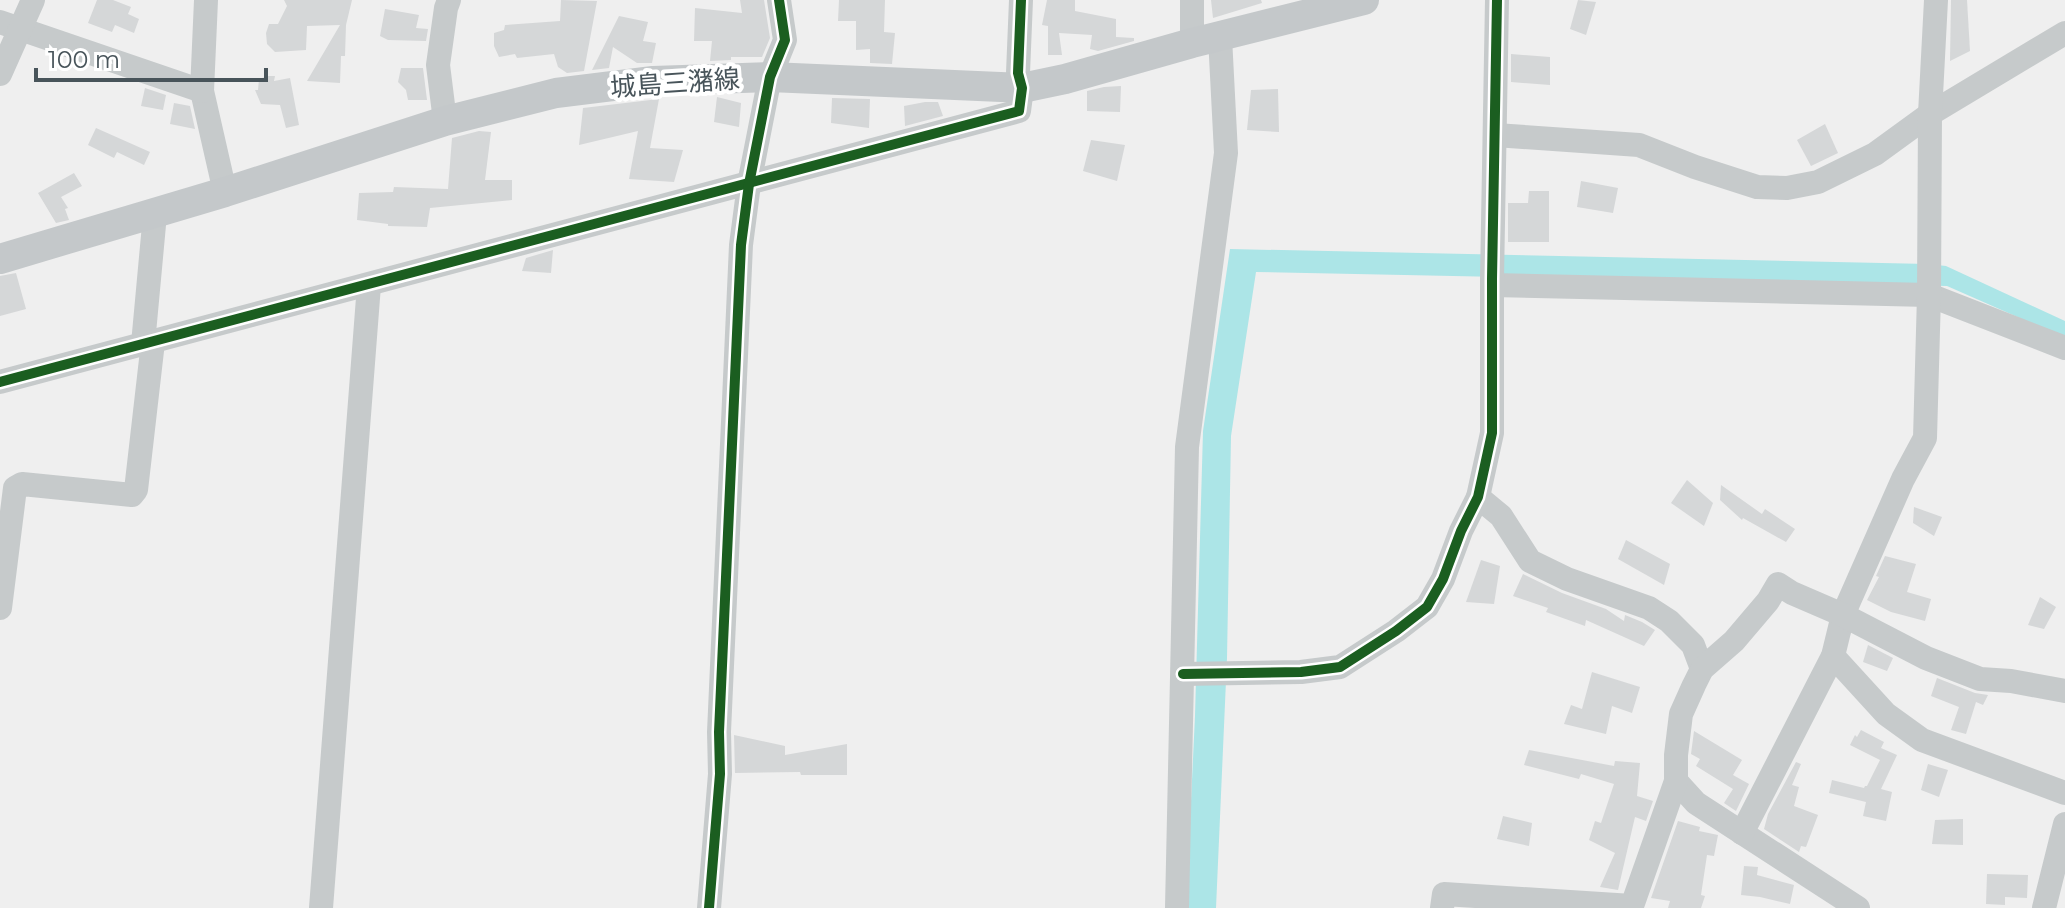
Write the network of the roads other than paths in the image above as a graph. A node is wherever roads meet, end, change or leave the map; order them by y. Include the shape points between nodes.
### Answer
1 (33, 0) edge
2 (206, 0) edge
3 (449, 0) edge
4 (779, 0) edge
5 (1021, 0) edge
6 (1192, 0) edge
7 (1364, 0) edge
8 (1497, 0) edge
9 (1936, 0) edge
10 (10, 26) edge
11 (2065, 33) edge
12 (1206, 40) junction
13 (0, 74) edge
14 (770, 77) junction
15 (1022, 88) junction
16 (202, 91) junction
17 (1930, 114) junction
18 (445, 121) junction
19 (1495, 135) junction
20 (749, 184) junction
21 (225, 192) junction
22 (155, 214) junction
23 (0, 259) edge
24 (1492, 282) junction
25 (369, 285) junction
26 (1929, 292) junction
27 (148, 343) junction
28 (2065, 348) edge
29 (0, 382) edge
30 (1478, 497) junction
31 (0, 608) edge
32 (1843, 615) junction
33 (1833, 656) junction
34 (1702, 669) junction
35 (1183, 674) junction
36 (2065, 691) edge
37 (1676, 781) junction
38 (2065, 793) edge
39 (2065, 824) edge
40 (1742, 833) junction
41 (321, 908) edge
42 (709, 908) edge
43 (1177, 908) edge
44 (1442, 908) edge
45 (1858, 908) edge
46 (2044, 908) edge

1 - 10 street
2 - 16 street
3 - 18 street via 438,65
4 - 14 street via 785,40
5 - 15 street
6 - 12 street
7 - 12 main road, 城島三潴線
8 - 19 street
9 - 17 street
10 - 13 street
10 - 16 street
11 - 17 street
12 - 15 main road, 城島三潴線
12 - 35 street via 1226,153 1187,447
14 - 15 main road, 城島三潴線
14 - 18 main road, 城島三潴線 via 653,81 556,93
14 - 20 street
15 - 20 street via 1019,111
16 - 21 street
17 - 19 street via 1875,154 1818,182 1787,188 1757,187 1639,145
17 - 26 street
18 - 21 main road, 城島三潴線
19 - 24 street
20 - 25 street
20 - 42 street via 741,245 720,774
21 - 22 main road, 城島三潴線
22 - 23 main road, 城島三潴線
22 - 27 street
24 - 26 street
24 - 30 street via 1492,433
25 - 27 street
25 - 41 street
26 - 28 street
26 - 32 street via 1925,438
27 - 29 street
27 - 31 street via 136,490 132,495 22,484 15,488
30 - 34 street via 1501,516 1530,561 1649,608 1693,645
30 - 35 street via 1427,607 1362,655 1340,667 1301,672
32 - 33 street
32 - 34 street via 1778,584 1734,641
32 - 36 street via 1980,679
33 - 38 street via 1886,714 1922,740
33 - 40 street
34 - 37 street via 1681,714
35 - 43 street
37 - 40 street via 1696,803
37 - 44 street via 1632,906 1444,894
39 - 46 street
40 - 45 street

